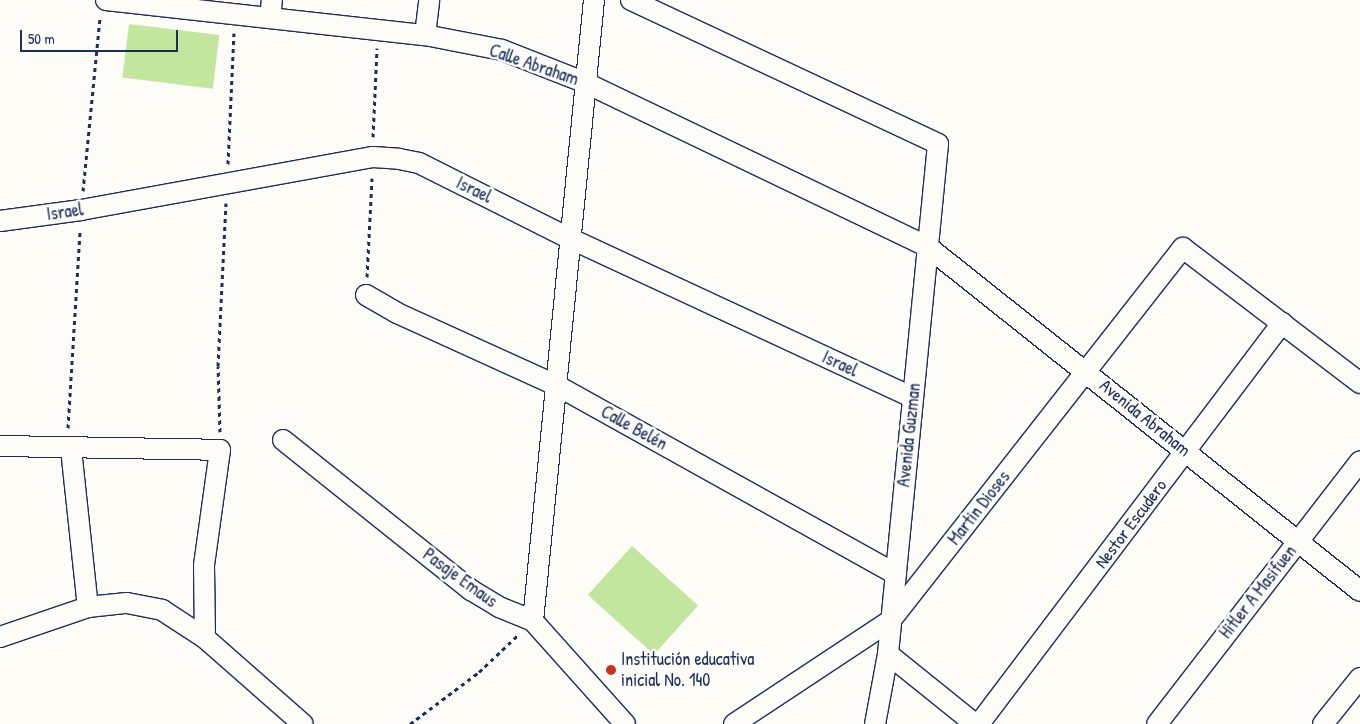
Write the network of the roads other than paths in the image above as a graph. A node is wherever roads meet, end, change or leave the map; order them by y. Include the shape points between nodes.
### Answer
1 (106, 0) edge
2 (429, 0) edge
3 (594, 0) edge
4 (631, 0) edge
5 (271, 9) edge
6 (425, 35) junction
7 (586, 83) junction
8 (0, 220) edge
9 (569, 238) junction
10 (928, 248) junction
11 (366, 295) dead end
12 (1282, 323) junction
13 (1087, 372) junction
14 (1360, 384) edge
15 (556, 385) junction
16 (913, 398) junction
17 (283, 440) dead end
18 (0, 446) edge
19 (71, 449) junction
20 (1185, 451) junction
21 (1360, 461) edge
22 (1298, 541) junction
23 (896, 574) junction
24 (1360, 591) edge
25 (88, 607) junction
26 (891, 620) junction
27 (533, 621) junction
28 (0, 637) edge
29 (205, 638) junction
30 (888, 654) junction
31 (1360, 678) edge
32 (303, 724) edge
33 (625, 724) edge
34 (734, 724) edge
35 (875, 724) edge
36 (975, 724) edge
37 (979, 724) edge
38 (1157, 724) edge
39 (1323, 724) edge

1 - 5 street, Calle Abraham via 235,15
2 - 6 street
3 - 7 street
4 - 10 street, Avenida Guzman via 938,144
5 - 6 street, Calle Abraham
6 - 7 street, Calle Abraham via 502,50
7 - 9 street
7 - 10 street, Calle Abraham
8 - 9 street, Israel via 80,210 372,158 420,164
9 - 15 street
9 - 16 street, Israel
10 - 13 street, Avenida Abraham
10 - 16 street, Avenida Guzman
11 - 15 street, Calle Belén via 397,313
12 - 13 street, Martin Dioses via 1183,248
12 - 14 street
12 - 20 street, Nestor Escudero
13 - 20 street, Avenida Abraham
13 - 26 street, Martin Dioses
15 - 23 street, Calle Belén
15 - 27 street
16 - 23 street, Avenida Guzman
17 - 27 street, Pasaje Emaus via 471,590 499,607
18 - 19 street
19 - 25 street
19 - 29 street via 137,446 220,450 204,566
20 - 22 street, Avenida Abraham
20 - 37 street, Nestor Escudero
21 - 22 street, Hitler A Masifuen
22 - 24 street, Avenida Abraham
22 - 38 street, Hitler A Masifuen
23 - 26 street, Avenida Guzman
25 - 28 street
25 - 29 street via 127,603 162,610
26 - 30 street, Avenida Guzman
26 - 34 street, Martin Dioses
27 - 33 street, Pasaje Emaus
29 - 32 street
30 - 35 street, Avenida Guzman
30 - 36 street
31 - 39 street

